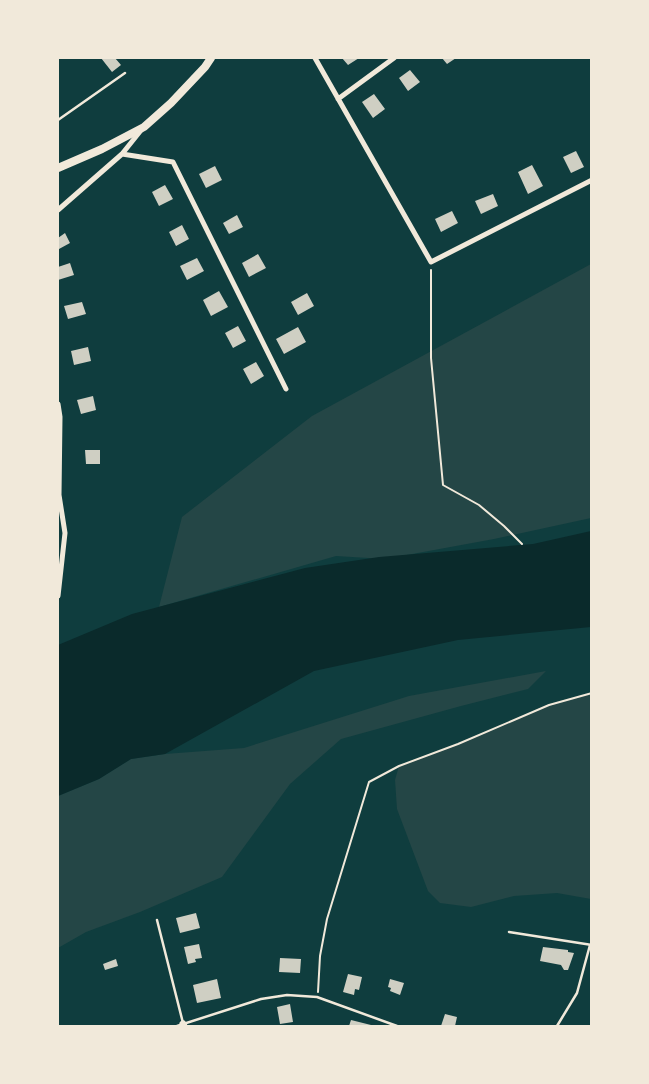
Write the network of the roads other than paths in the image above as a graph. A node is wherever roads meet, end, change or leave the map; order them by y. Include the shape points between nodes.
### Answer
1 (211, 58) edge
2 (315, 58) edge
3 (394, 58) edge
4 (125, 73) dead end
5 (338, 99) junction
6 (58, 120) edge
7 (144, 127) junction
8 (122, 154) junction
9 (58, 168) edge
10 (592, 180) edge
11 (58, 210) edge
12 (286, 389) dead end
13 (58, 404) edge
14 (58, 596) edge
15 (157, 920) dead end
16 (509, 932) dead end
17 (590, 945) edge
18 (181, 1026) edge
19 (397, 1026) edge
20 (557, 1026) edge

1 - 7 main road via 171,103
2 - 5 street
3 - 5 street
4 - 6 lane
5 - 10 street via 431,262
7 - 8 street
7 - 9 main road
8 - 11 street
8 - 12 street via 173,162
13 - 14 street via 59,495 65,533
15 - 18 lane
16 - 17 lane
17 - 20 lane via 576,993
18 - 19 lane via 261,999 287,995 317,997

